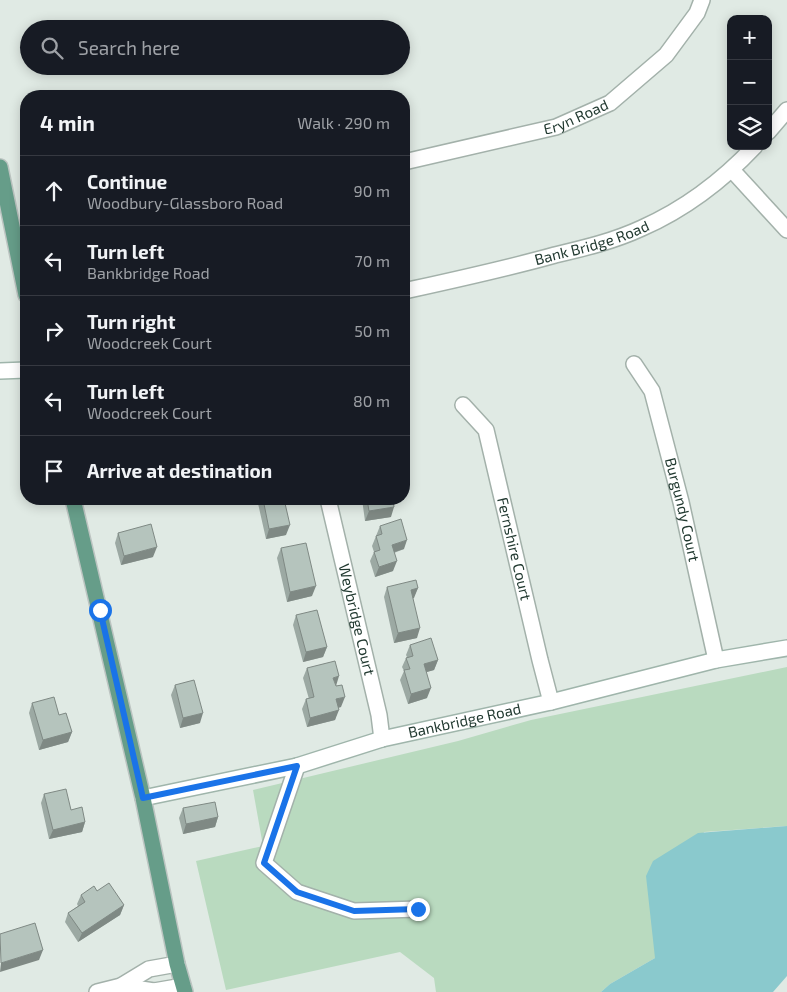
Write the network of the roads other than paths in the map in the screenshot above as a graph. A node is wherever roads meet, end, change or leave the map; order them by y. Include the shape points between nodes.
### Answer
1 (702, 0) edge
2 (787, 110) edge
3 (772, 127) edge
4 (751, 150) edge
5 (410, 161) edge
6 (0, 167) edge
7 (732, 170) junction
8 (787, 230) edge
9 (20, 265) edge
10 (410, 290) edge
11 (634, 364) dead end
12 (20, 370) edge
13 (0, 371) edge
14 (463, 405) dead end
15 (74, 505) edge
16 (329, 505) edge
17 (787, 648) edge
18 (716, 660) junction
19 (552, 702) junction
20 (382, 739) junction
21 (297, 766) junction
22 (143, 798) junction
23 (418, 909) dead end
24 (177, 964) junction
25 (121, 986) junction
26 (184, 989) edge
27 (97, 992) edge

1 - 5 street, Eryn Road via 697,13 666,55 610,103 556,127
2 - 3 street
4 - 7 street, Bank Bridge Road
6 - 9 main road
7 - 8 street
7 - 10 street, Bank Bridge Road via 703,194 673,212 607,242
11 - 18 street, Burgundy Court via 652,391 682,502
12 - 13 street
14 - 19 street, Fernshire Court via 486,430
15 - 22 main road
16 - 20 street, Weybridge Court
17 - 18 street, Bankbridge Road
18 - 19 street, Bankbridge Road
19 - 20 street, Bankbridge Road
20 - 21 street, Bankbridge Road
21 - 22 street, Bankbridge Road
21 - 23 street via 264,863 297,892 354,911
22 - 24 main road
24 - 25 street via 149,969
24 - 26 main road
25 - 26 street via 154,991
25 - 27 street

